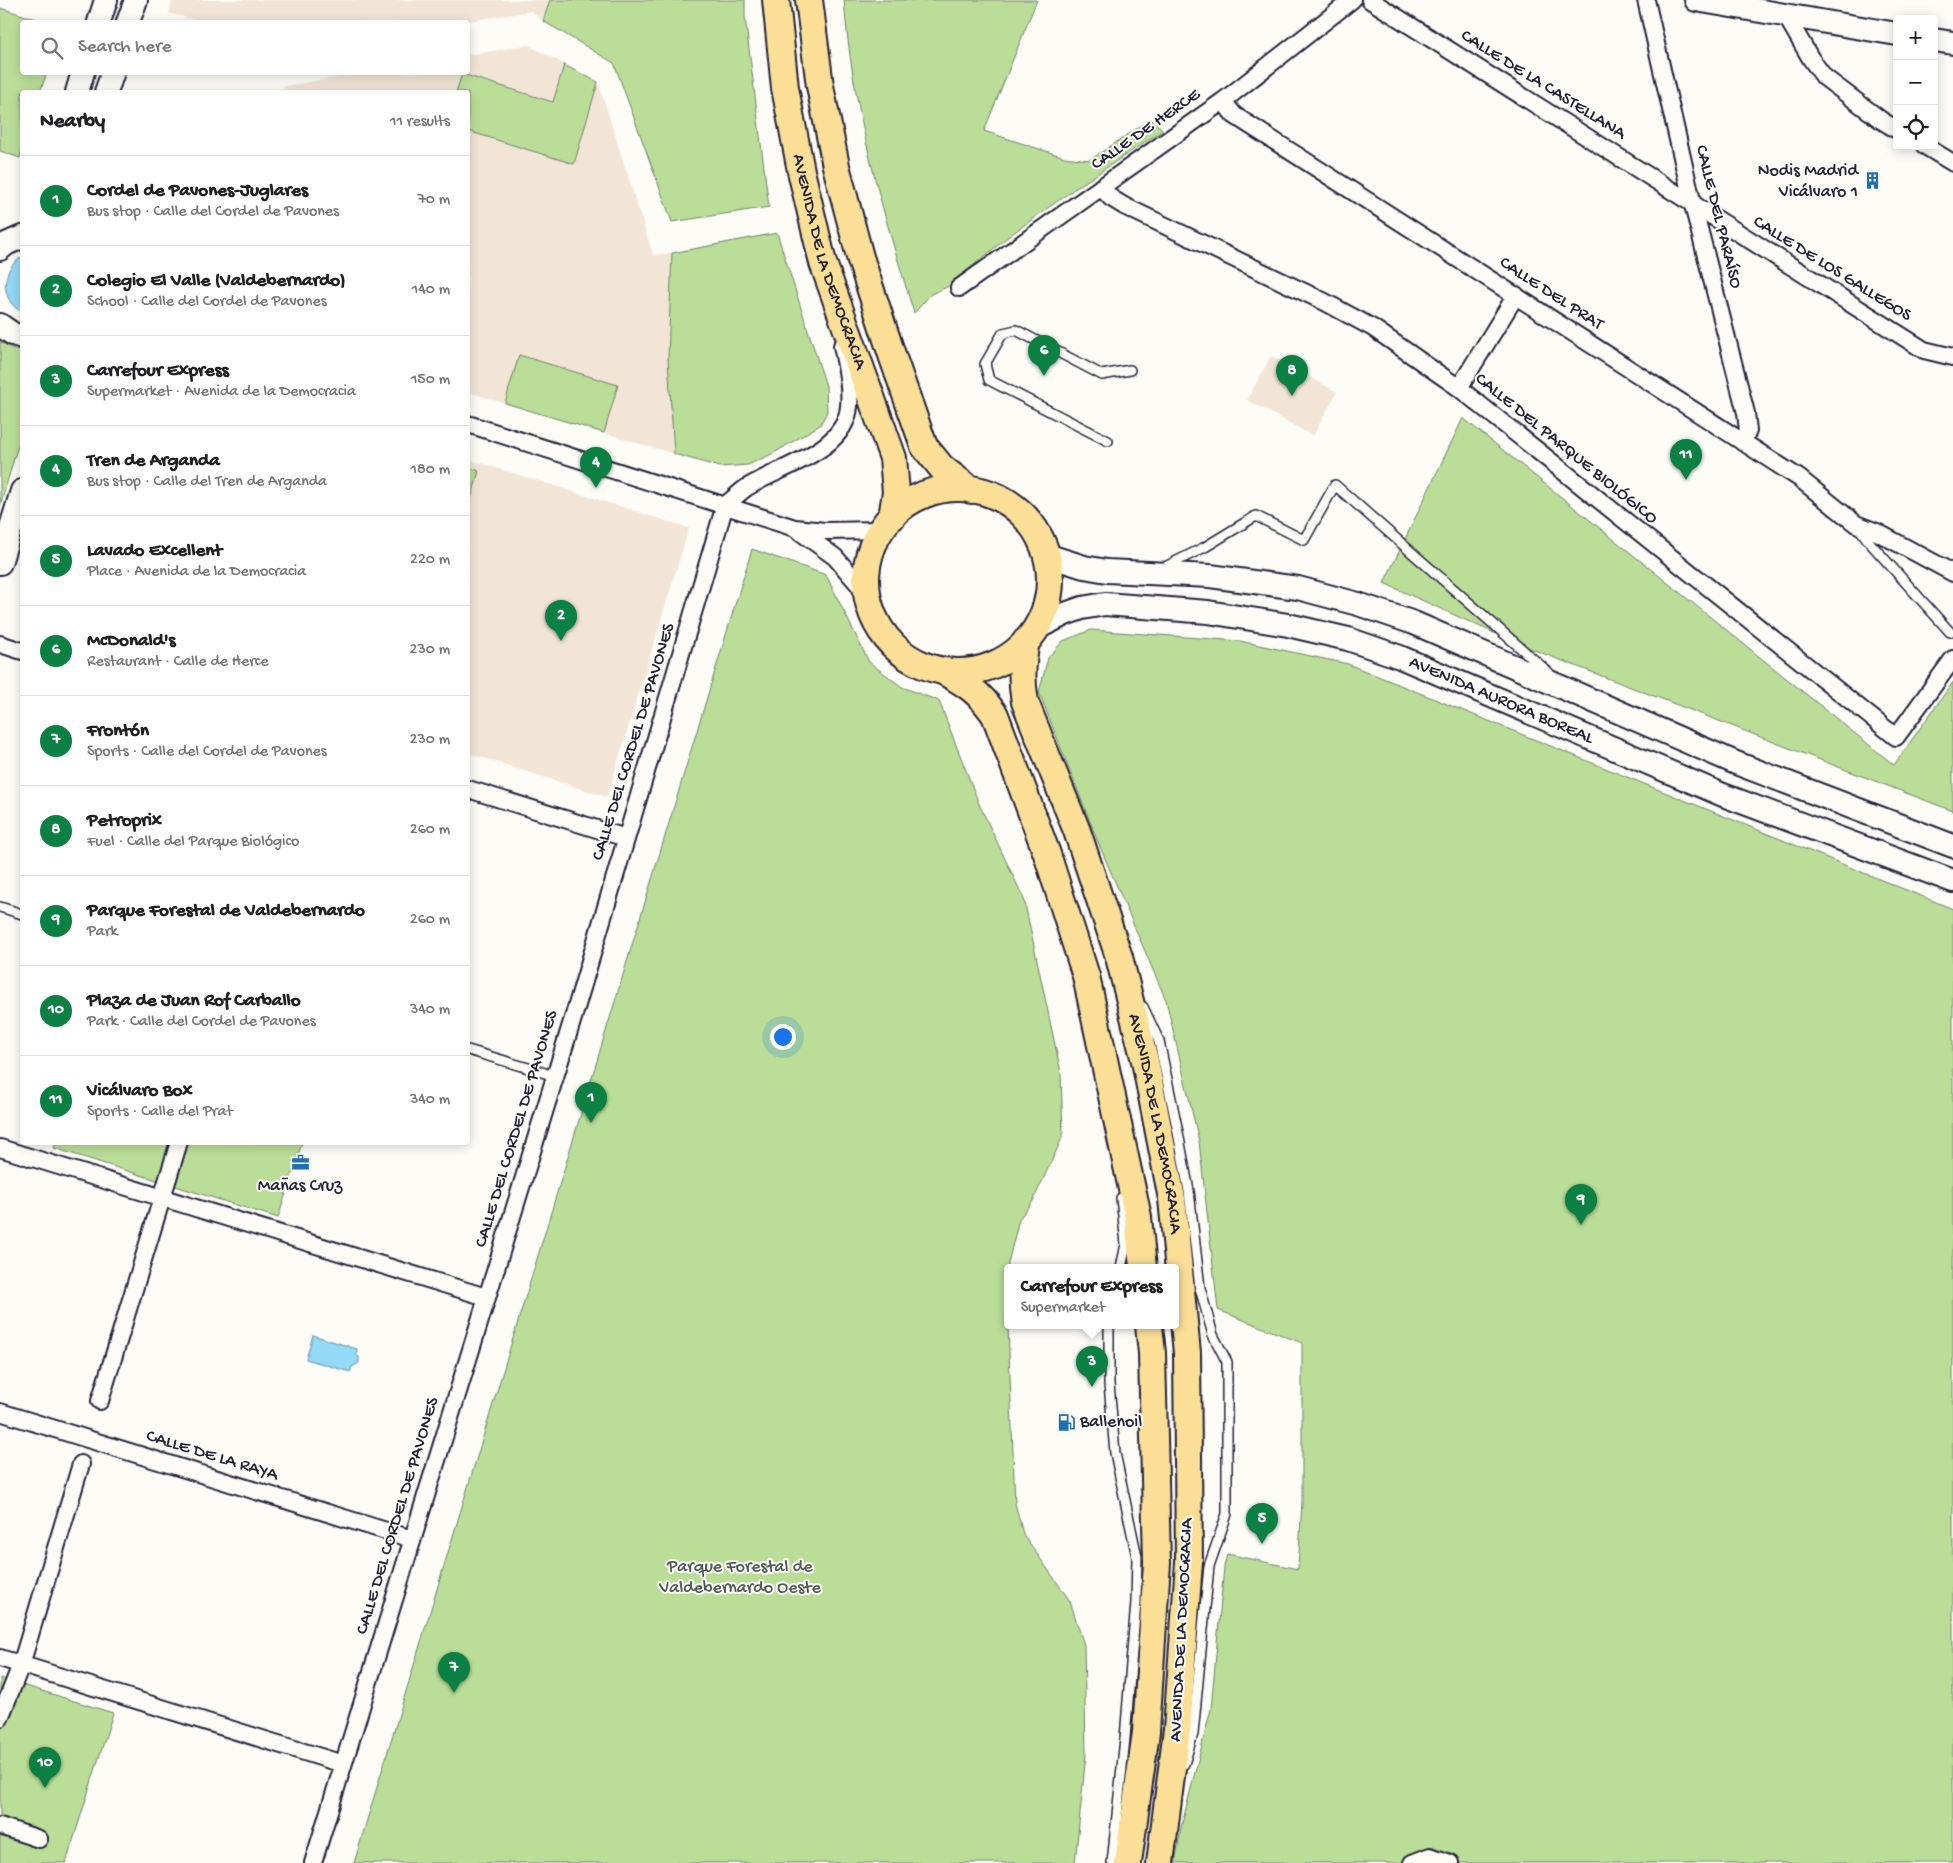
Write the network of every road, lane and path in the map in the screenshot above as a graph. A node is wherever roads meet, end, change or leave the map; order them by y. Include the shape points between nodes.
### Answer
1 (106, 0) edge
2 (136, 0) edge
3 (776, 0) edge
4 (808, 0) edge
5 (1352, 0) edge
6 (1370, 0) edge
7 (1646, 0) edge
8 (1696, 0) edge
9 (1786, 16) junction
10 (100, 20) edge
11 (129, 20) edge
12 (1893, 33) edge
13 (1938, 41) edge
14 (1953, 43) edge
15 (82, 75) edge
16 (112, 75) edge
17 (77, 90) edge
18 (107, 90) edge
19 (1223, 101) junction
20 (1893, 128) edge
21 (1932, 150) edge
22 (1953, 163) edge
23 (1101, 186) junction
24 (1693, 205) junction
25 (20, 238) edge
26 (0, 249) edge
27 (823, 263) junction
28 (959, 288) dead end
29 (1516, 295) junction
30 (0, 325) edge
31 (20, 336) edge
32 (1953, 357) edge
33 (1130, 370) dead end
34 (1459, 388) junction
35 (470, 425) edge
36 (1108, 441) dead end
37 (1742, 442) junction
38 (971, 490) junction
39 (20, 498) edge
40 (725, 505) junction
41 (886, 524) junction
42 (1856, 524) junction
43 (795, 528) junction
44 (1046, 555) junction
45 (0, 563) edge
46 (1953, 573) edge
47 (1153, 574) junction
48 (867, 594) junction
49 (1950, 632) dead end
50 (1031, 635) junction
51 (0, 644) edge
52 (20, 650) edge
53 (1953, 659) edge
54 (943, 671) junction
55 (1566, 688) junction
56 (470, 789) edge
57 (626, 838) junction
58 (1953, 846) edge
59 (1953, 881) edge
60 (0, 907) edge
61 (20, 913) edge
62 (1119, 957) junction
63 (1086, 976) junction
64 (470, 1051) edge
65 (555, 1076) junction
66 (1105, 1110) dead end
67 (178, 1145) edge
68 (0, 1148) edge
69 (1120, 1193) dead end
70 (161, 1197) junction
71 (1122, 1264) edge
72 (1143, 1264) edge
73 (1178, 1264) edge
74 (1179, 1271) edge
75 (486, 1297) junction
76 (1109, 1329) edge
77 (1149, 1329) edge
78 (100, 1401) dead end
79 (0, 1412) edge
80 (81, 1464) dead end
81 (412, 1539) junction
82 (0, 1658) edge
83 (21, 1665) junction
84 (0, 1718) edge
85 (343, 1764) junction
86 (0, 1826) edge
87 (1166, 1826) junction
88 (39, 1839) dead end
89 (1413, 1858) edge
90 (313, 1863) edge
91 (1112, 1863) edge
92 (1128, 1863) edge
93 (1160, 1863) edge
94 (1450, 1863) edge

1 - 10 main road
2 - 11 main road
3 - 27 main road, AVENIDA DE LA DEMOCRACIA via 785,88
4 - 38 main road, AVENIDA DE LA DEMOCRACIA via 836,166 860,257 893,358 924,446 942,468
5 - 19 street, CALLE DE HERCE
6 - 24 street, CALLE DE LA CASTELLANA
7 - 24 street, CALLE DEL PARAÍSO
8 - 9 main road
9 - 12 main road
9 - 20 street via 1824,77
13 - 14 main road
15 - 17 main road
16 - 18 main road
19 - 23 street, CALLE DE HERCE
19 - 29 street, CALLE DEL PRAT via 1234,115
21 - 22 street
23 - 28 street, CALLE DE HERCE
23 - 34 street, CALLE DEL PARQUE BIOLÓGICO via 1110,198 1124,206 1373,328
24 - 32 street, CALLE DE LOS GALLEGOS via 1924,350
24 - 37 street, CALLE DEL PARAÍSO via 1746,413 1748,431
25 - 26 main road
27 - 40 street via 848,375 849,408 842,428 820,449 746,488
27 - 41 main road, AVENIDA DE LA DEMOCRACIA via 893,458 896,492
29 - 34 street
29 - 37 street, CALLE DEL PRAT
30 - 31 main road
33 - 36 lane via 1102,376 1016,330 1003,333 985,364 989,380
34 - 53 street, CALLE DEL PARQUE BIOLÓGICO via 1896,737
35 - 40 street
37 - 42 street, CALLE DEL PRAT via 1799,478
38 - 41 main road via 928,494 904,506
38 - 44 main road via 996,497 1017,510 1035,531
39 - 45 main road
40 - 43 street
40 - 57 street, CALLE DEL CORDEL DE PAVONES
41 - 43 street via 825,531
41 - 48 main road via 868,562
42 - 46 street, CALLE DEL PRAT
42 - 49 lane, CALLE DEL PRAT via 1870,544
43 - 48 street via 835,557
44 - 47 main road, AVENIDA AURORA BOREAL via 1084,567
44 - 50 main road via 1049,590 1044,612
47 - 55 main road, AVENIDA AURORA BOREAL via 1210,576 1298,588 1358,604 1414,623
47 - 55 lane via 1256,516 1304,540 1336,485
48 - 54 main road via 877,624 894,646 916,662
50 - 54 main road via 1002,661 988,667 973,671
50 - 59 main road, AVENIDA AURORA BOREAL via 1074,611 1105,604 1208,612 1348,639 1400,657 1723,795
50 - 62 main road, AVENIDA DE LA DEMOCRACIA via 1022,664 1025,702 1077,831
51 - 52 street
54 - 63 main road, AVENIDA DE LA DEMOCRACIA via 969,685 995,715 1047,854
55 - 58 main road, AVENIDA AURORA BOREAL via 1736,763
56 - 57 street
57 - 65 street, CALLE DEL CORDEL DE PAVONES
60 - 61 lane
62 - 73 main road, AVENIDA DE LA DEMOCRACIA via 1146,1061 1172,1200
62 - 87 lane via 1159,1041 1189,1191 1200,1288 1213,1335 1227,1362 1227,1514 1209,1566 1193,1734
63 - 66 lane
63 - 72 main road, AVENIDA DE LA DEMOCRACIA via 1138,1217
64 - 65 lane
65 - 75 street, CALLE DEL CORDEL DE PAVONES
67 - 70 street
68 - 70 street
69 - 71 lane via 1126,1244
70 - 75 street
70 - 78 street
74 - 87 main road, AVENIDA DE LA DEMOCRACIA via 1187,1353 1189,1562 1177,1729
75 - 81 street, CALLE DEL CORDEL DE PAVONES
76 - 91 lane via 1109,1384 1115,1452 1138,1558 1126,1738
77 - 92 main road, AVENIDA DE LA DEMOCRACIA via 1157,1563 1146,1732
79 - 81 street, CALLE DE LA RAYA
80 - 83 street
81 - 85 street, CALLE DEL CORDEL DE PAVONES
82 - 83 street
83 - 84 street
83 - 85 street
85 - 90 street, CALLE DEL CORDEL DE PAVONES
86 - 88 street
87 - 93 main road, AVENIDA DE LA DEMOCRACIA
89 - 94 street via 1430,1856

